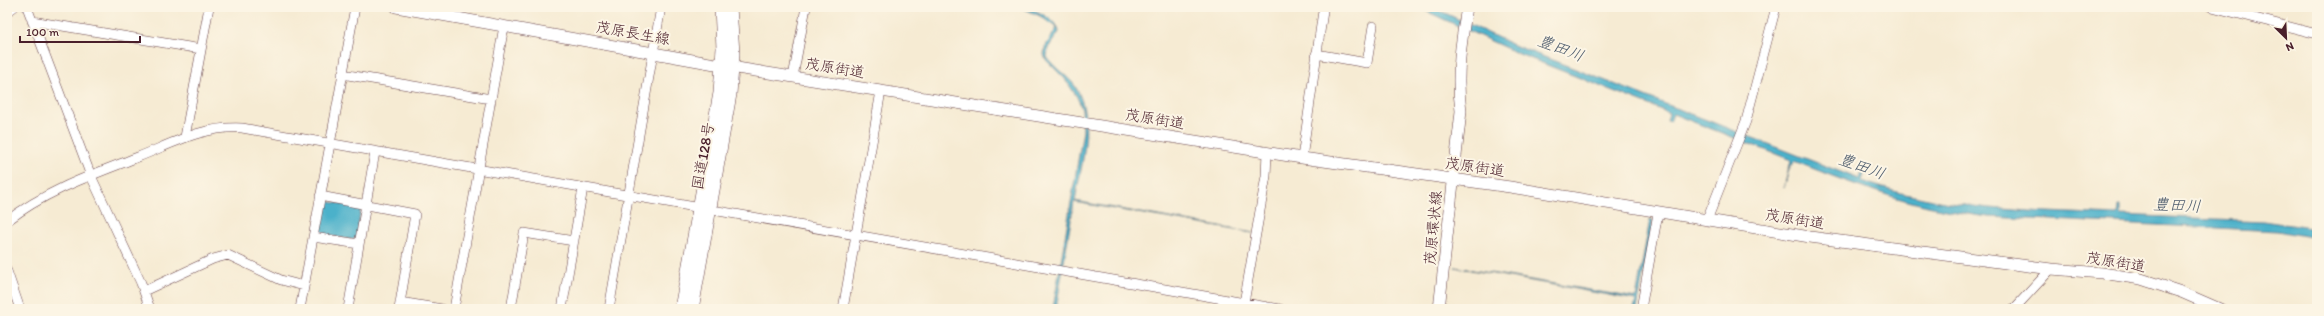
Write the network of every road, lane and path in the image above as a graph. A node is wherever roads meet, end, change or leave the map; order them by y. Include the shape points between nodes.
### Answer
1 (14, 7) edge
2 (27, 7) edge
3 (209, 7) edge
4 (355, 7) edge
5 (396, 7) edge
6 (662, 7) edge
7 (721, 7) edge
8 (730, 7) edge
9 (806, 7) edge
10 (1776, 7) edge
11 (2212, 7) edge
12 (1467, 9) edge
13 (1323, 11) dead end
14 (7, 12) edge
15 (32, 20) junction
16 (504, 26) junction
17 (1373, 26) dead end
18 (2317, 34) edge
19 (201, 49) junction
20 (653, 52) junction
21 (1316, 54) junction
22 (727, 66) junction
23 (342, 74) junction
24 (793, 77) junction
25 (881, 91) junction
26 (491, 100) junction
27 (185, 137) junction
28 (329, 144) junction
29 (374, 152) junction
30 (1267, 152) junction
31 (1302, 158) junction
32 (479, 170) junction
33 (91, 176) junction
34 (1453, 179) junction
35 (583, 188) junction
36 (320, 196) junction
37 (628, 196) junction
38 (366, 205) junction
39 (704, 209) junction
40 (1658, 213) junction
41 (7, 220) edge
42 (1707, 220) junction
43 (856, 235) junction
44 (313, 237) junction
45 (574, 241) junction
46 (359, 244) junction
47 (2051, 269) junction
48 (7, 271) edge
49 (304, 286) junction
50 (144, 291) junction
51 (1244, 303) junction
52 (400, 306) edge
53 (20, 309) edge
54 (150, 309) edge
55 (300, 309) edge
56 (348, 309) edge
57 (442, 309) edge
58 (454, 309) edge
59 (511, 309) edge
60 (562, 309) edge
61 (609, 309) edge
62 (681, 309) edge
63 (692, 309) edge
64 (843, 309) edge
65 (1280, 309) edge
66 (1439, 309) edge
67 (1641, 309) edge
68 (2014, 309) edge
69 (2220, 309) edge

1 - 14 street
2 - 15 street
3 - 19 street
4 - 23 street
5 - 16 main road, 茂原長生線
6 - 20 street
7 - 22 highway, 国道128号
8 - 22 highway, 国道128号
9 - 24 street
10 - 42 street via 1746,121
11 - 18 street
12 - 34 main road, 茂原環状線 via 1457,86 1461,111
13 - 21 street
15 - 19 street
15 - 33 street
16 - 20 main road, 茂原長生線
16 - 26 street
17 - 21 street via 1367,63
19 - 27 street
20 - 22 main road, 茂原長生線
20 - 37 street
21 - 31 street
22 - 24 main road, 茂原街道
22 - 39 highway, 国道128号 via 730,94
23 - 26 street
23 - 28 street
24 - 25 main road, 茂原街道
25 - 30 main road, 茂原街道
25 - 43 street
26 - 32 street
27 - 28 street via 213,129 230,128
27 - 33 street
28 - 29 street
28 - 36 street
29 - 32 street
29 - 38 street
30 - 31 main road, 茂原街道
30 - 51 street via 1266,176
31 - 34 main road, 茂原街道
32 - 35 street
32 - 58 street
33 - 41 street via 51,193
33 - 50 street
34 - 40 main road, 茂原街道
34 - 66 main road, 茂原環状線
35 - 37 street
35 - 45 street
36 - 38 street
36 - 44 street
37 - 39 street
37 - 61 street
38 - 46 street
38 - 52 street via 415,214
39 - 43 street
39 - 62 highway, 国道128号
39 - 63 highway, 国道128号
40 - 42 main road, 茂原街道
40 - 67 street
42 - 47 main road, 茂原街道 via 1810,237
43 - 51 street
43 - 64 street
44 - 46 street
44 - 49 street
45 - 59 street via 524,233
45 - 60 street
46 - 56 street
47 - 68 street
47 - 69 main road, 茂原街道 via 2102,273 2141,280 2181,292
48 - 53 street
49 - 50 street via 281,280 228,255
49 - 55 street
50 - 54 street
51 - 65 street
52 - 57 street

